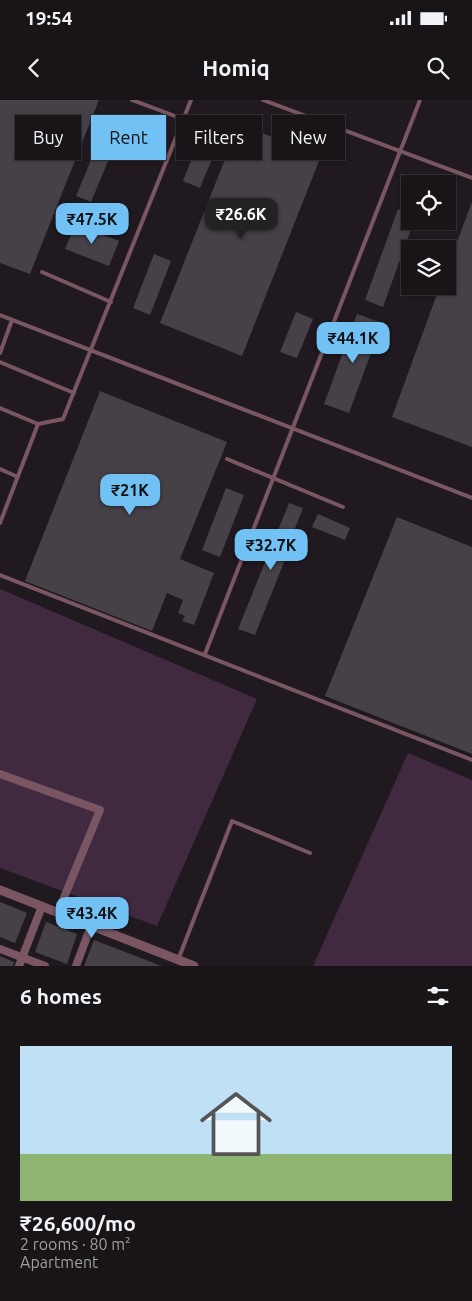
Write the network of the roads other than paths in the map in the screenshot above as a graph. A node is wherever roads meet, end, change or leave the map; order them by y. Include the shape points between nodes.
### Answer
1 (132, 100) edge
2 (191, 100) edge
3 (263, 100) edge
4 (420, 100) edge
5 (185, 115) edge
6 (176, 116) edge
7 (176, 137) edge
8 (401, 152) junction
9 (472, 178) edge
10 (42, 272) dead end
11 (111, 302) junction
12 (0, 315) edge
13 (12, 320) junction
14 (92, 351) junction
15 (0, 353) edge
16 (0, 362) edge
17 (74, 393) junction
18 (0, 408) edge
19 (38, 424) junction
20 (293, 428) junction
21 (227, 459) dead end
22 (0, 469) edge
23 (18, 477) junction
24 (274, 479) junction
25 (472, 498) edge
26 (343, 507) dead end
27 (0, 523) edge
28 (0, 575) edge
29 (205, 654) junction
30 (472, 760) edge
31 (0, 774) edge
32 (310, 854) dead end
33 (0, 890) edge
34 (42, 906) junction
35 (58, 912) junction
36 (91, 926) junction
37 (0, 949) edge
38 (22, 957) junction
39 (178, 960) junction
40 (19, 966) edge
41 (45, 966) edge
42 (76, 966) edge
43 (194, 966) edge

1 - 6 lane
2 - 5 lane
3 - 8 lane
4 - 8 lane
7 - 11 lane
8 - 9 lane
8 - 20 lane
10 - 11 lane
11 - 14 lane
12 - 13 lane
13 - 14 lane
13 - 15 lane
14 - 17 lane
14 - 20 lane
16 - 17 lane
17 - 19 lane via 63,419
18 - 19 lane
19 - 23 lane
20 - 24 lane
20 - 25 lane
21 - 24 lane
22 - 23 lane
23 - 27 lane
24 - 26 lane
24 - 29 lane
28 - 29 lane
29 - 30 lane
31 - 35 street via 100,810
32 - 39 lane via 232,821
33 - 34 street
34 - 35 street
34 - 38 street
35 - 36 street
36 - 39 street
36 - 42 street
37 - 38 street
38 - 40 street
38 - 41 street
39 - 43 street

